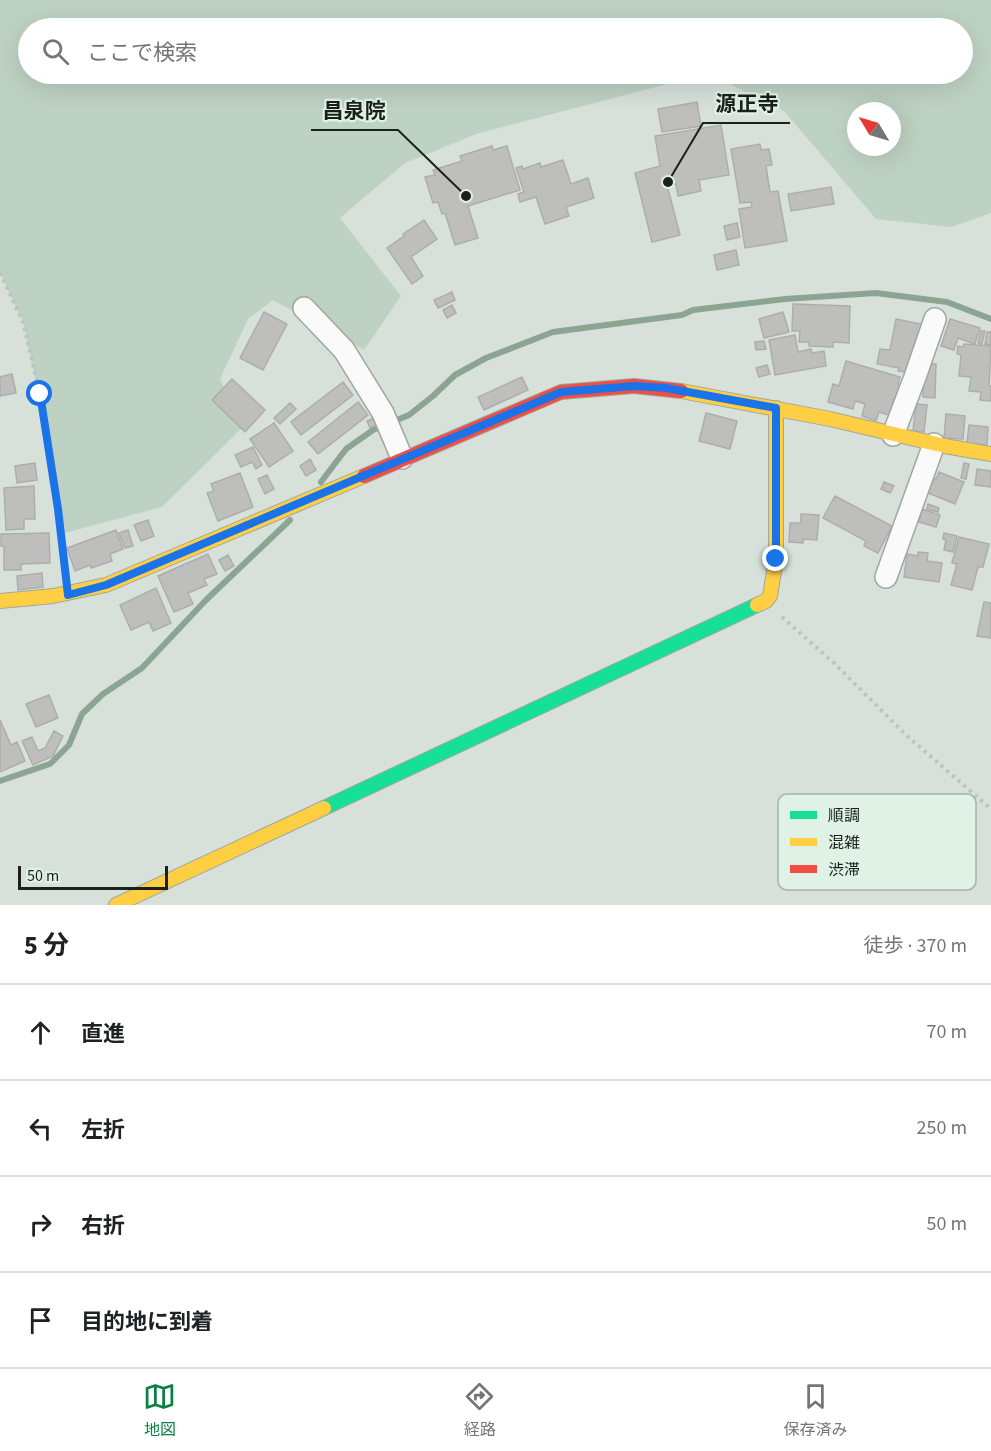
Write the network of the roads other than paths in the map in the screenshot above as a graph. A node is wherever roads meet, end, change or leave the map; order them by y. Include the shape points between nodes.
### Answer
1 (304, 308) dead end
2 (935, 319) dead end
3 (776, 408) junction
4 (893, 435) junction
5 (934, 444) junction
6 (991, 454) edge
7 (402, 458) junction
8 (886, 577) dead end
9 (0, 601) edge
10 (116, 905) edge

1 - 7 street via 344,350 383,413
2 - 4 street
3 - 4 street
3 - 7 street via 666,388 634,386 561,392
3 - 10 street via 776,559 766,601
4 - 5 street
5 - 6 street
5 - 8 street
7 - 9 street via 106,585 39,600

